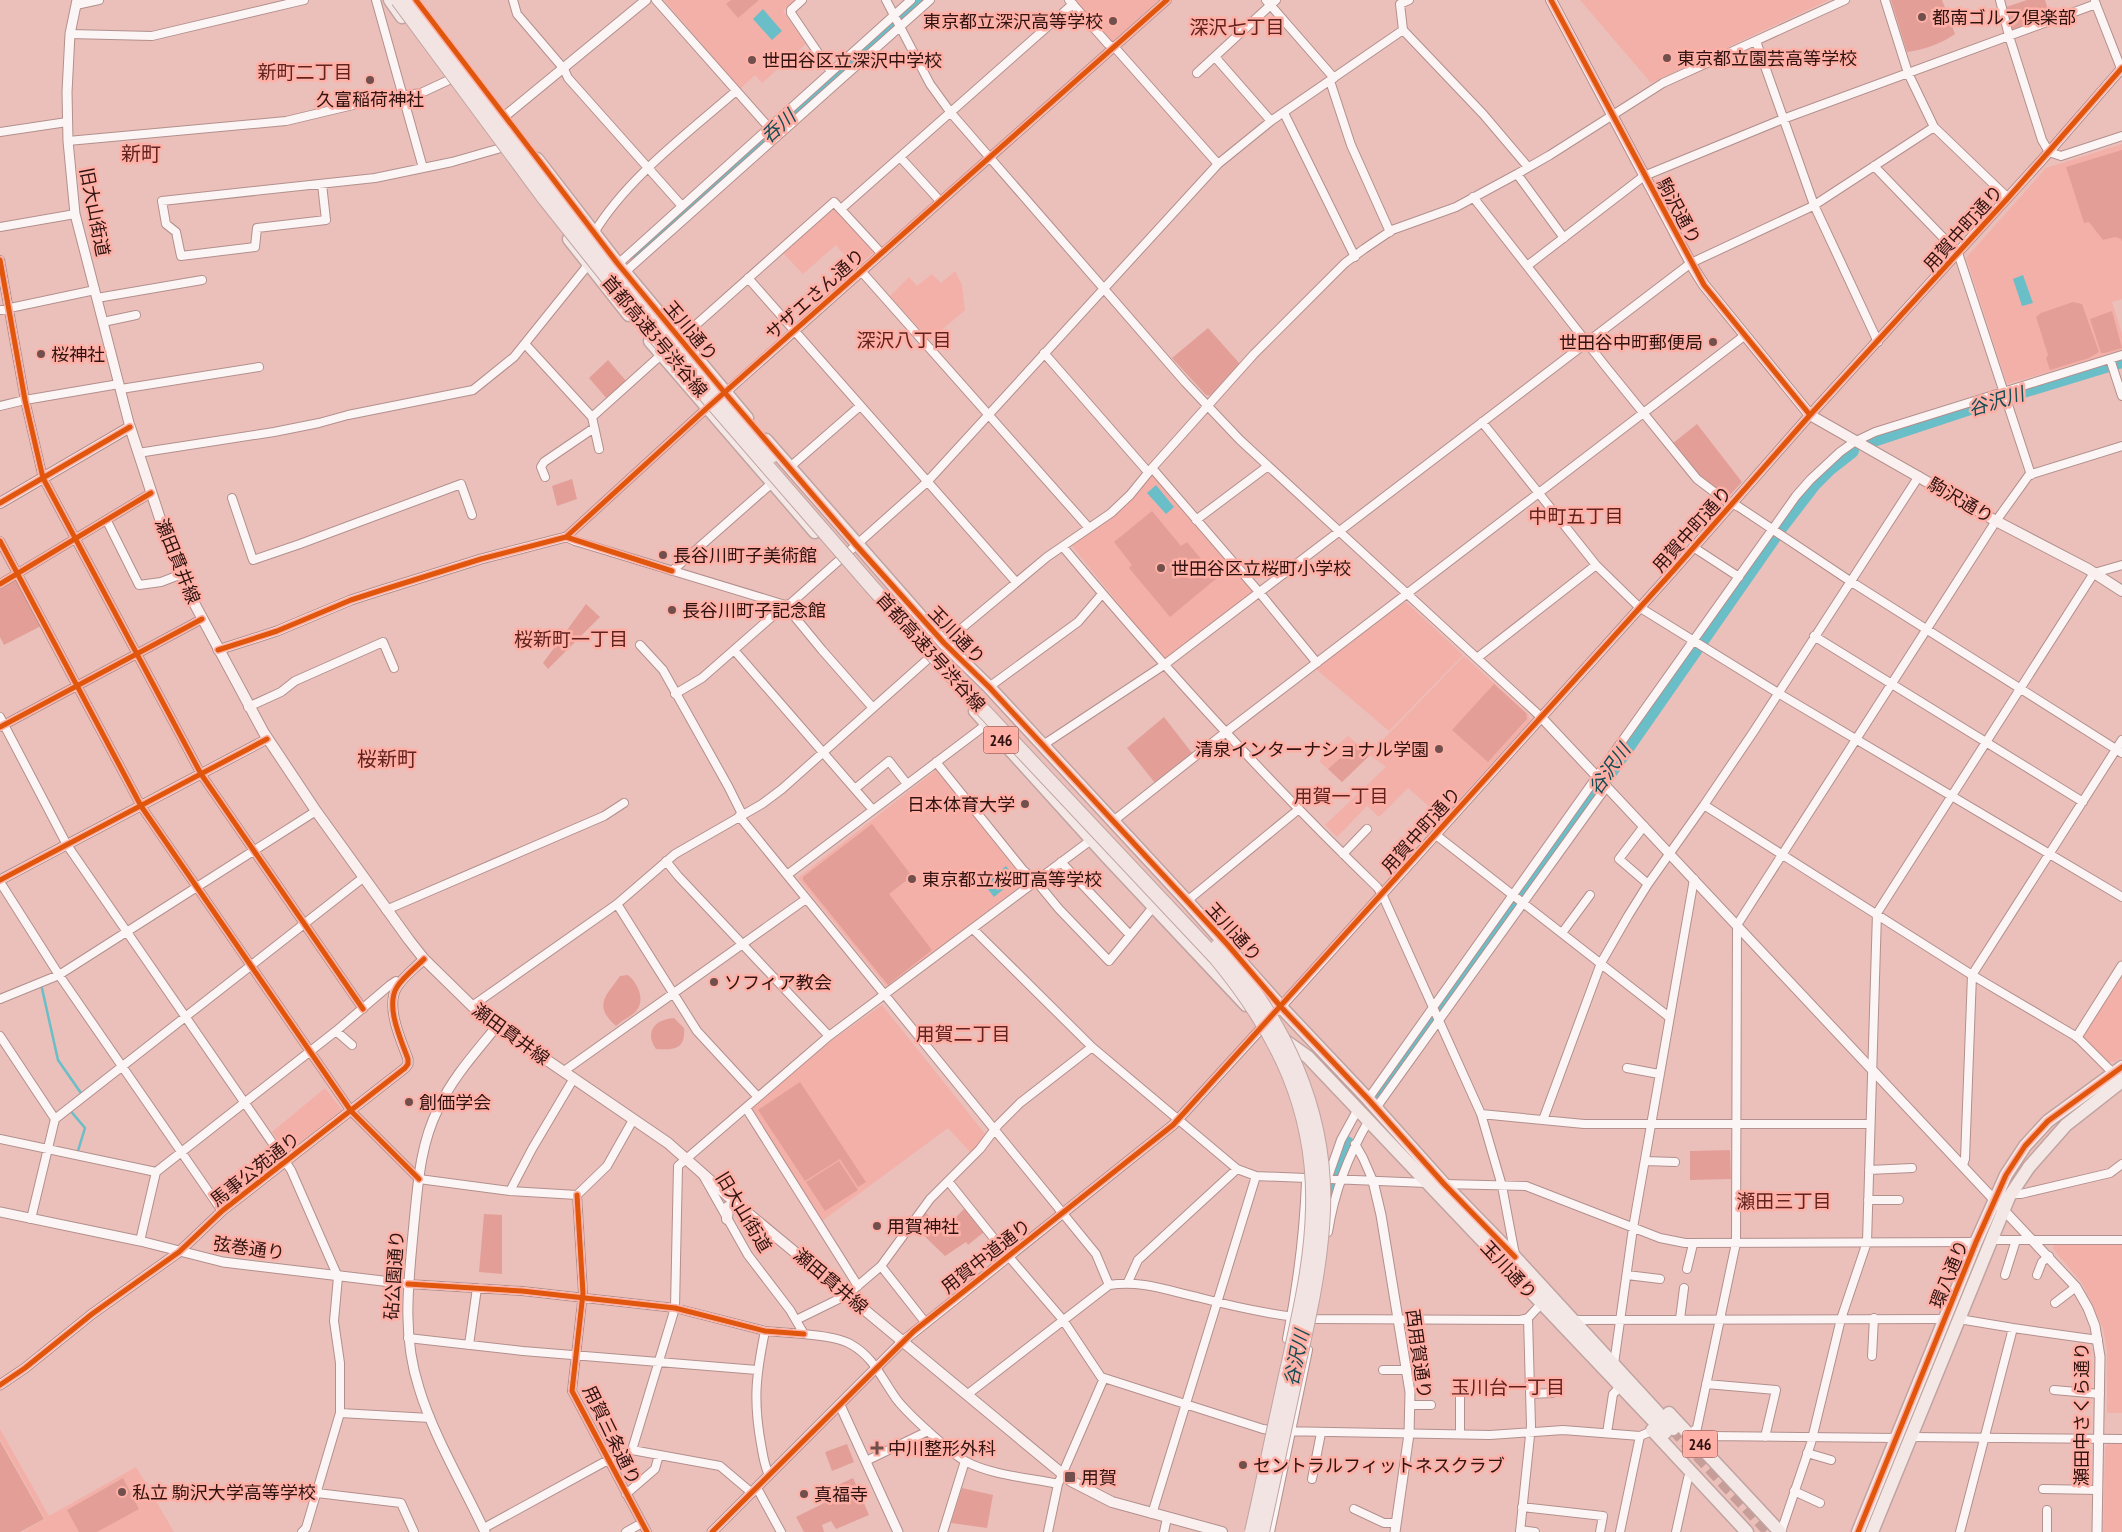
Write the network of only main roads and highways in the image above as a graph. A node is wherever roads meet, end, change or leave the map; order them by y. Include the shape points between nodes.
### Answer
1 (390, 0) edge
2 (398, 0) edge
3 (410, 0) edge
4 (416, 0) edge
5 (1552, 0) edge
6 (0, 503) edge
7 (2122, 591) edge
8 (2120, 1077) edge
9 (738, 1205) junction
10 (727, 1219) road end
11 (1609, 1366) junction
12 (1669, 1431) tunnel mouth
13 (1222, 1532) edge
14 (1252, 1532) edge
15 (1262, 1532) edge
16 (1747, 1532) edge
17 (1780, 1532) edge
18 (1858, 1532) edge
19 (1872, 1532) edge

1 - 11 highway, 玉川通り / 246 via 588,265 707,408 928,659 1262,1028 1308,1057 1541,1304
2 - 14 highway, 首都高速3号渋谷線, bridge via 545,199 650,331 969,695 1216,958 1242,990 1271,1035 1286,1065 1303,1118 1312,1170 1313,1210 1302,1297
3 - 15 highway, 首都高速3号渋谷線, bridge via 586,236 657,325 976,688 1217,945 1249,984 1279,1029 1295,1063 1314,1123 1321,1162 1323,1210 1312,1300
4 - 11 highway, 玉川通り / 246 via 621,268 856,545 1573,1320
5 - 7 main road, 駒沢通り via 1704,286 1810,415
6 - 9 main road, 瀬田貫井線 via 130,427 182,574 248,707 316,811 424,959 497,1026 668,1143
8 - 18 highway, 環八通り via 2062,1109 2035,1134 2015,1161 1994,1199
8 - 19 highway, 環八通り via 2066,1125 2029,1167 2012,1194
9 - 10 main road via 728,1207
9 - 13 main road, 瀬田貫井線 via 968,1394 1060,1479 1101,1498
11 - 12 highway, 玉川通り / 246
11 - 16 highway, 246 via 1646,1433 1692,1473
11 - 17 highway, 246 via 1628,1370

